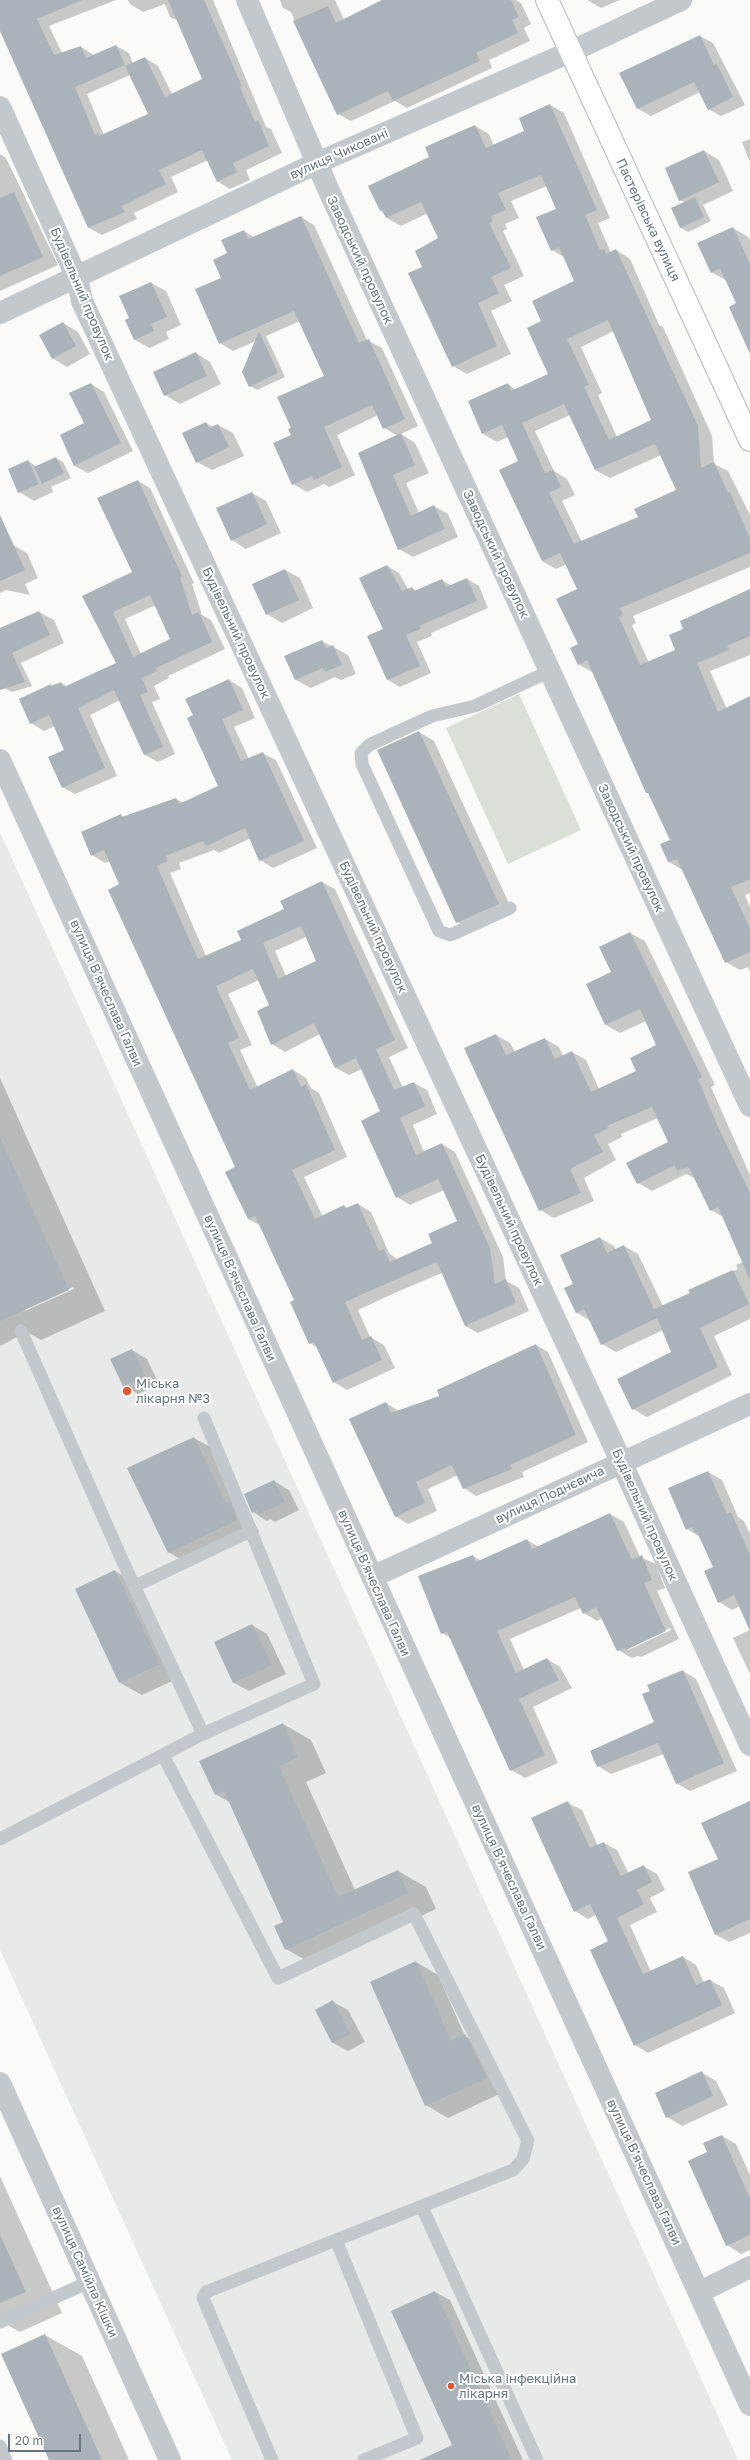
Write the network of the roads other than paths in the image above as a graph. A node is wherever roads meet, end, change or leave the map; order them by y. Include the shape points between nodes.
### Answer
1 (247, 0) edge
2 (547, 0) edge
3 (681, 0) edge
4 (570, 52) junction
5 (0, 107) edge
6 (317, 163) junction
7 (78, 278) junction
8 (0, 313) edge
9 (750, 440) edge
10 (550, 671) junction
11 (0, 760) edge
12 (510, 908) dead end
13 (750, 1106) edge
14 (21, 1331) dead end
15 (750, 1404) edge
16 (204, 1418) dead end
17 (620, 1462) junction
18 (250, 1531) junction
19 (372, 1577) junction
20 (135, 1586) junction
21 (203, 1734) junction
22 (750, 1745) edge
23 (163, 1755) junction
24 (0, 1840) edge
25 (0, 2083) edge
26 (422, 2207) junction
27 (336, 2240) junction
28 (750, 2267) edge
29 (89, 2282) junction
30 (700, 2292) junction
31 (0, 2322) edge
32 (750, 2405) edge
33 (0, 2446) edge
34 (6, 2460) edge
35 (170, 2460) edge
36 (272, 2460) edge
37 (364, 2460) edge
38 (537, 2460) edge

1 - 6 street, Заводський провулок
2 - 4 main road, Пастерівська вулиця
3 - 4 street, вулиця Чиковані
4 - 6 street, вулиця Чиковані
4 - 9 main road, Пастерівська вулиця
5 - 7 street, Будівельний провулок
6 - 7 street, вулиця Чиковані
6 - 10 street, Заводський провулок
7 - 8 street, вулиця Чиковані
7 - 17 street, Будівельний провулок via 82,301
10 - 12 lane via 475,706 432,716 369,745 361,754 362,764 439,930 450,935
10 - 13 street, Заводський провулок
11 - 19 street, вулиця Вʼячеслава Галви
14 - 20 lane
15 - 17 street, вулиця Поднєвича
16 - 18 lane
17 - 19 street, вулиця Поднєвича
17 - 22 street, Будівельний провулок
18 - 20 lane
18 - 21 lane via 314,1684
19 - 30 street, вулиця Вʼячеслава Галви
20 - 21 lane
21 - 23 lane
23 - 24 lane
23 - 26 lane via 278,1978 414,1914 528,2141 523,2159 513,2170
25 - 29 street, вулиця Самійла Кішки
26 - 27 lane
26 - 38 lane
27 - 36 lane via 206,2292 202,2298
27 - 37 lane via 417,2438
28 - 30 street
29 - 31 lane
29 - 35 street, вулиця Самійла Кішки
30 - 32 street, вулиця Вʼячеслава Галви
33 - 34 lane

